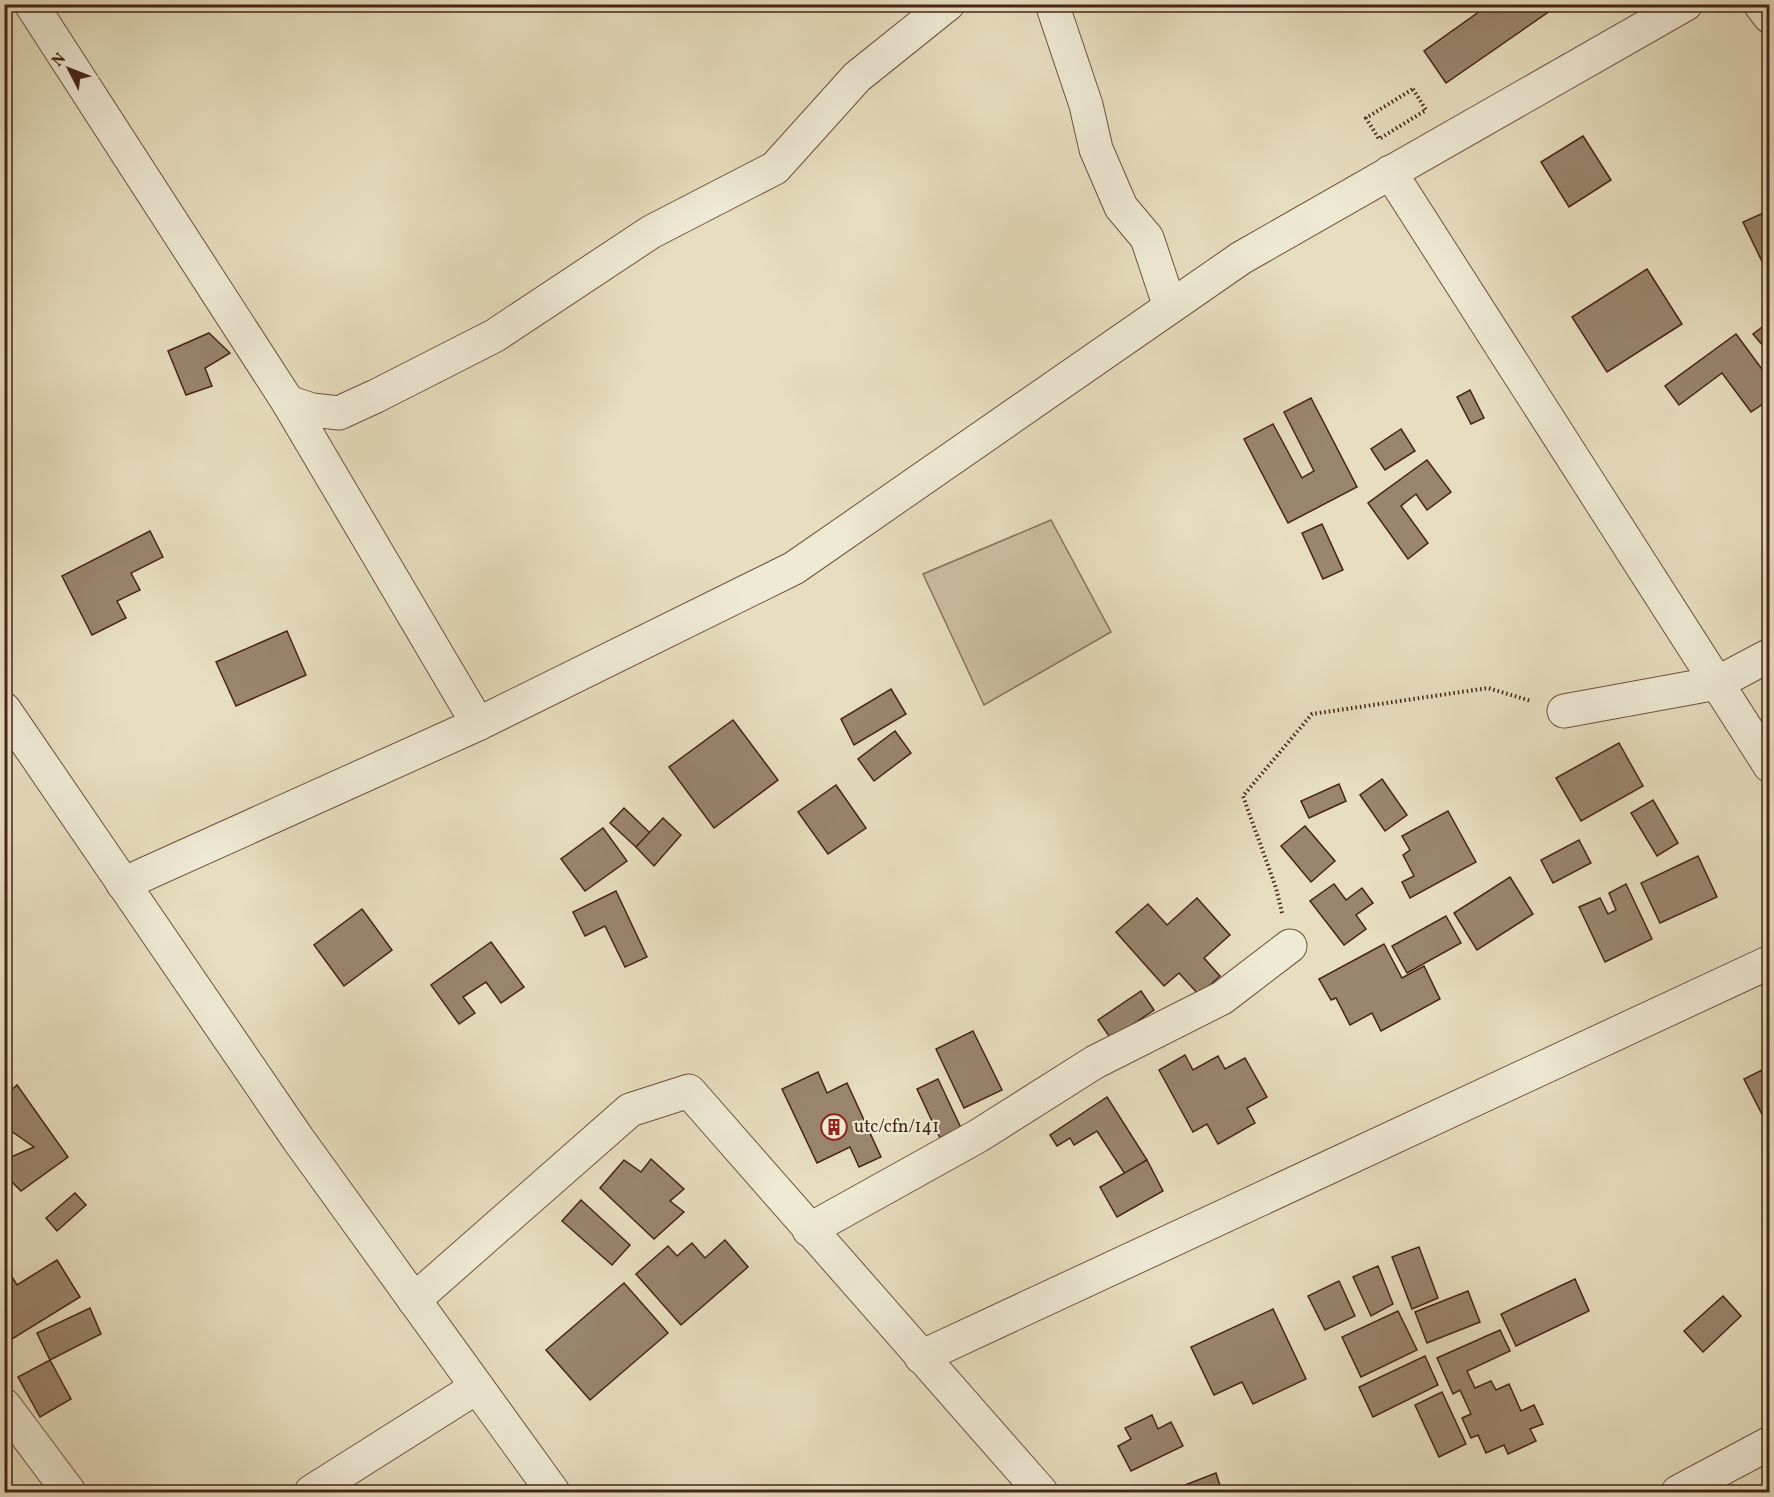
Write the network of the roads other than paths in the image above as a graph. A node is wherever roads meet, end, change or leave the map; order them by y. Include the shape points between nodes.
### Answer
1 (31, 4) edge
2 (948, 4) edge
3 (1052, 4) edge
4 (1686, 4) edge
5 (1761, 4) edge
6 (1770, 17) edge
7 (1390, 172) junction
8 (1170, 307) junction
9 (288, 402) junction
10 (1770, 655) edge
11 (1717, 683) junction
12 (4, 709) edge
13 (1564, 711) road end
14 (478, 724) junction
15 (1770, 766) edge
16 (123, 884) junction
17 (1290, 946) road end
18 (1770, 962) edge
19 (809, 1230) junction
20 (414, 1300) junction
21 (921, 1357) junction
22 (477, 1388) junction
23 (4, 1405) edge
24 (1770, 1443) edge
25 (69, 1492) edge
26 (310, 1492) edge
27 (553, 1492) edge
28 (1041, 1492) edge
29 (1678, 1492) edge

1 - 9 street
2 - 9 street via 857,77 775,168 651,232 494,336 376,396 339,413
3 - 8 street via 1086,105 1096,149 1121,207 1147,238
4 - 7 street
5 - 6 street
7 - 8 street via 1241,258
7 - 11 street
8 - 14 street via 794,568
9 - 14 street
10 - 11 street
11 - 13 street
11 - 15 street
12 - 16 street
14 - 16 street
16 - 20 street
17 - 19 street via 1222,998 1095,1062 978,1136
18 - 21 street
19 - 20 street via 689,1091 630,1110
19 - 21 street
20 - 22 street
21 - 28 street
22 - 26 street
22 - 27 street
23 - 25 street
24 - 29 street

